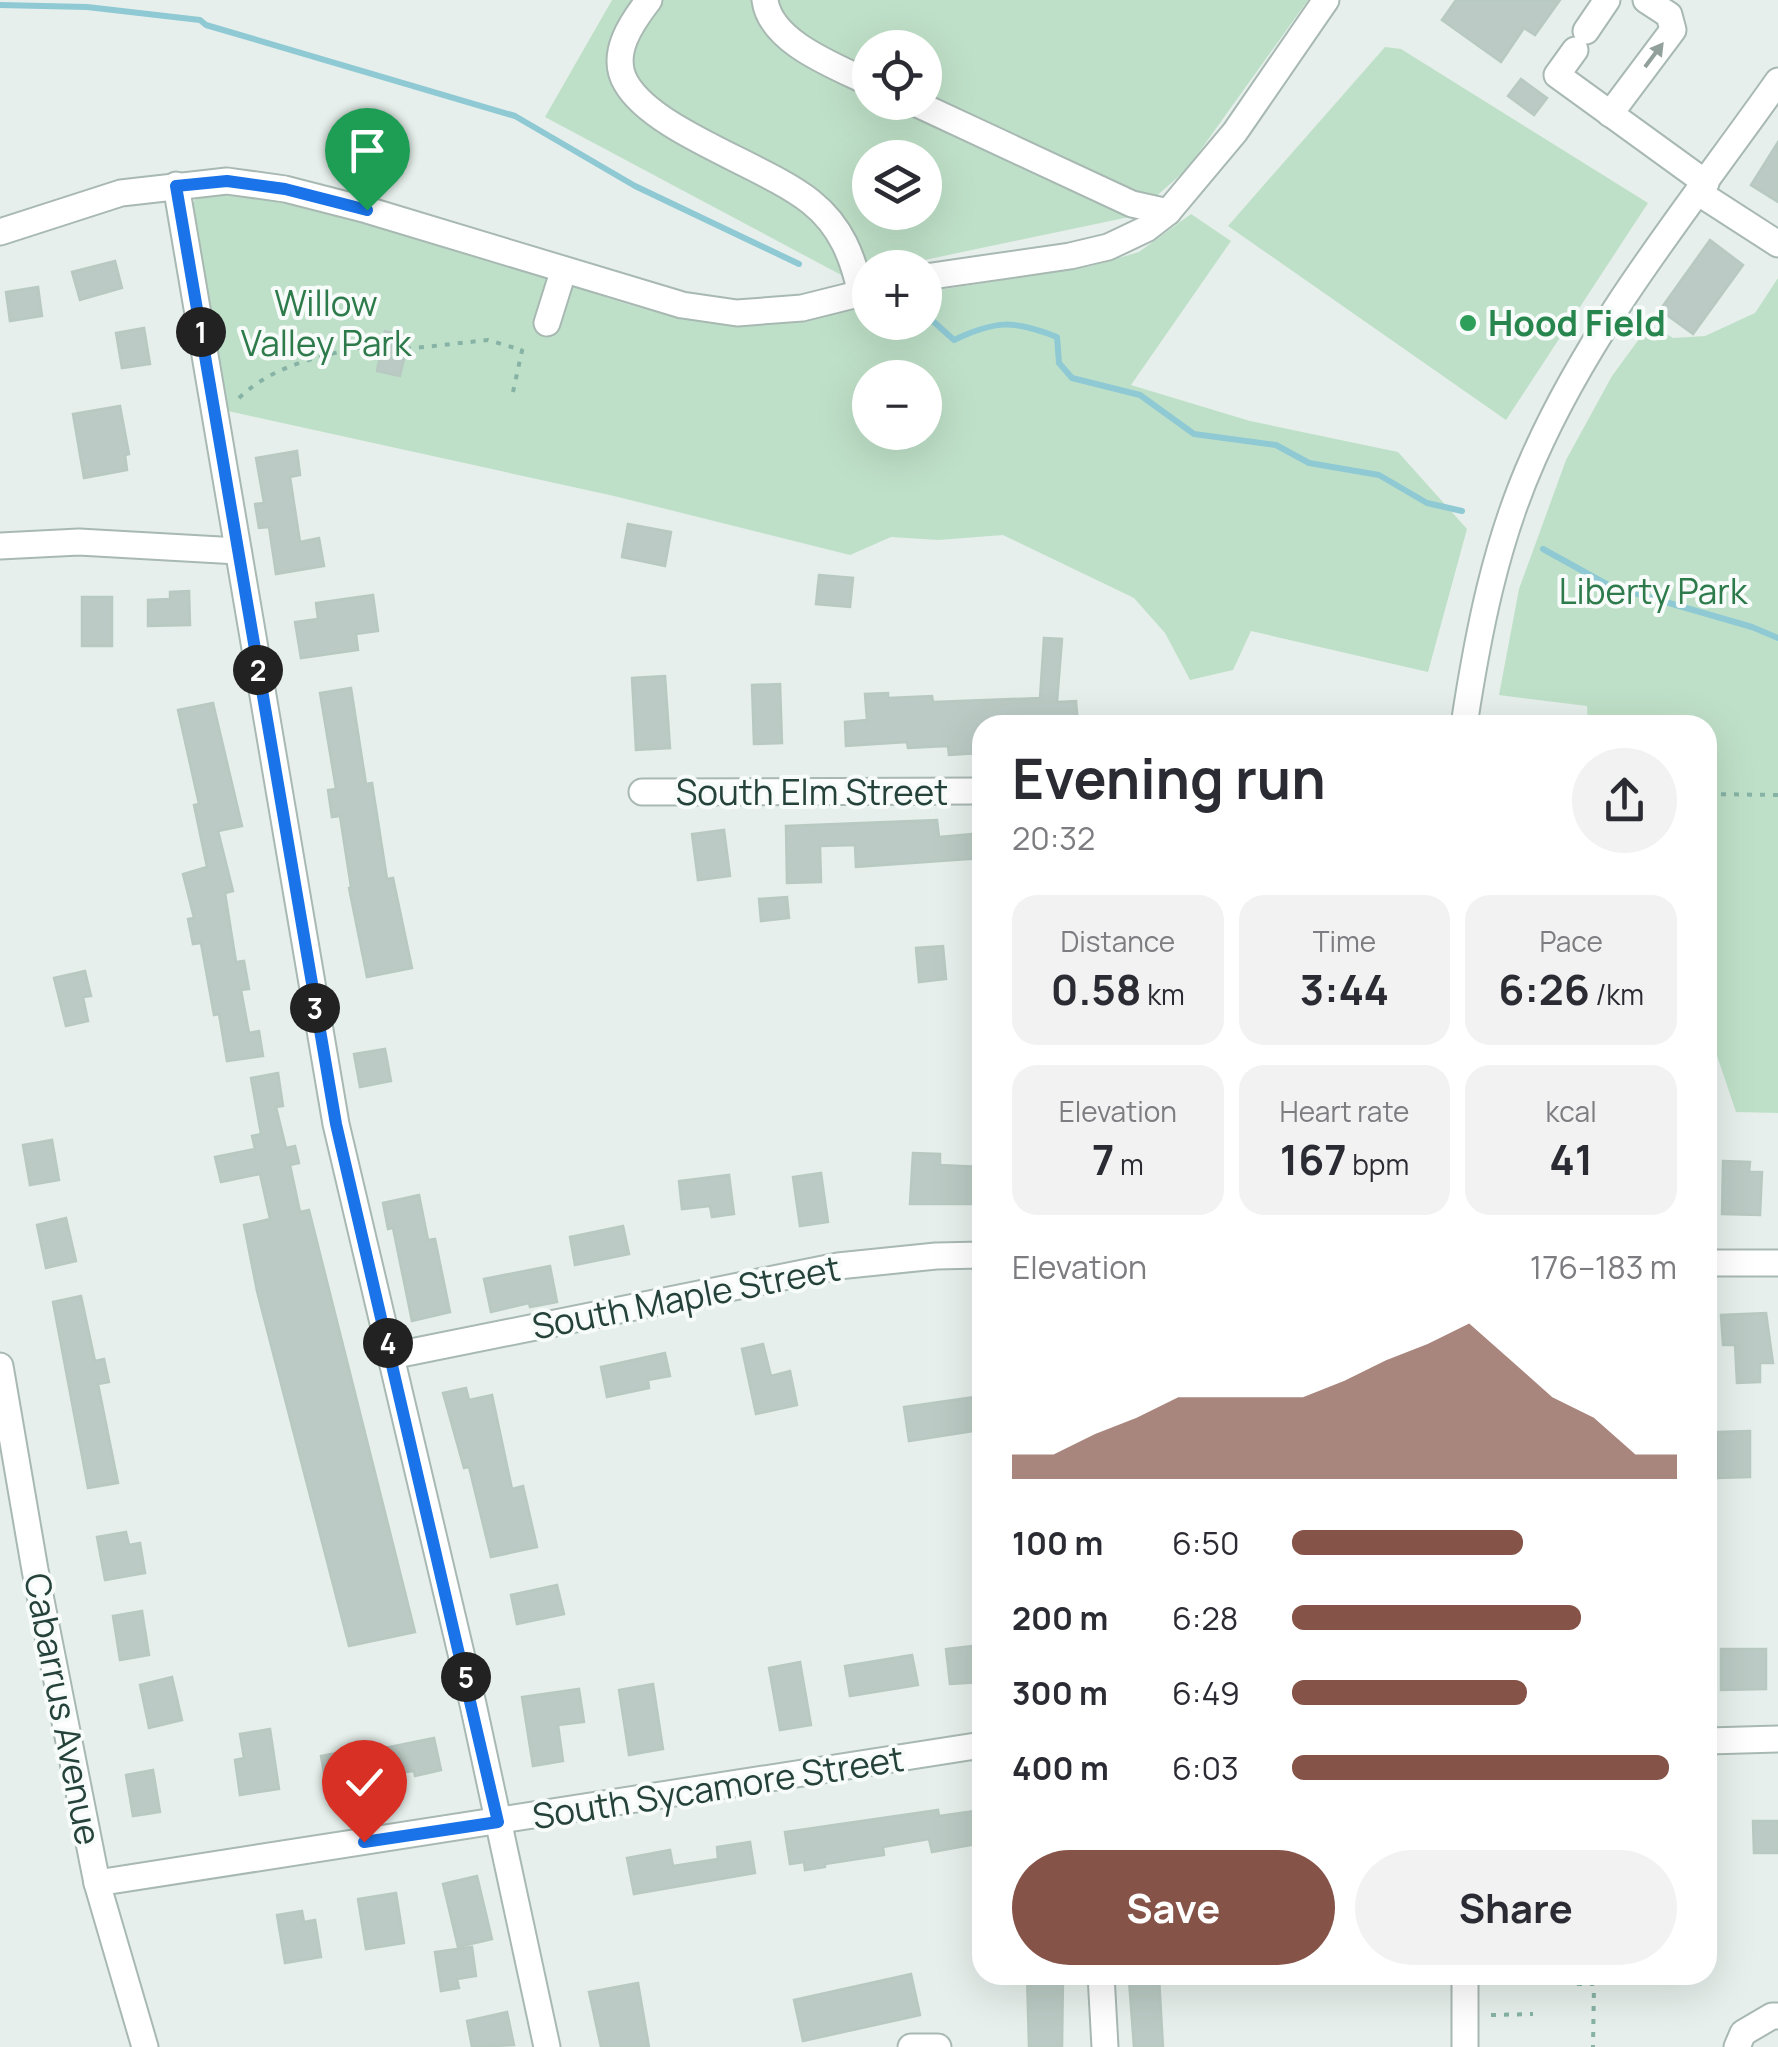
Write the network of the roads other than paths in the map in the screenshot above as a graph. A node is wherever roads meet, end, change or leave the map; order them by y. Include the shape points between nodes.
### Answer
1 (649, 0) edge
2 (765, 0) edge
3 (1326, 0) edge
4 (1608, 0) edge
5 (1646, 0) edge
6 (852, 73) edge
7 (1778, 82) edge
8 (1610, 114) junction
9 (942, 116) edge
10 (176, 186) junction
11 (1702, 188) junction
12 (1168, 212) junction
13 (0, 232) edge
14 (1778, 244) edge
15 (852, 256) edge
16 (563, 272) junction
17 (942, 274) edge
18 (852, 295) edge
19 (548, 323) dead end
20 (0, 546) edge
21 (238, 551) junction
22 (1466, 715) edge
23 (972, 791) edge
24 (642, 792) dead end
25 (972, 1255) edge
26 (1717, 1263) edge
27 (1778, 1263) edge
28 (392, 1356) junction
29 (0, 1366) edge
30 (1778, 1739) edge
31 (1717, 1741) edge
32 (972, 1747) edge
33 (498, 1822) junction
34 (97, 1883) junction
35 (1102, 1985) edge
36 (1464, 1985) edge
37 (1778, 2016) edge
38 (145, 2047) edge
39 (547, 2047) edge
40 (911, 2047) edge
41 (938, 2047) edge
42 (1105, 2047) edge
43 (1465, 2047) edge
44 (1736, 2047) edge

1 - 15 street via 628,26 620,56 624,81 651,111 810,201
2 - 6 street via 784,38
3 - 12 street via 1235,132
4 - 8 street via 1557,75
8 -> 5 street via 1673,30 1669,15
7 - 11 street
8 - 11 street
9 - 12 street via 1132,204
10 - 13 street via 120,193
10 - 16 street via 227,181 285,189
10 - 21 street
11 - 14 street
11 - 22 street via 1588,354 1532,461 1494,565
12 - 17 street via 1108,247
16 - 18 street via 736,313 802,308
16 - 19 street
20 - 21 street via 79,542
21 - 28 street via 329,1089
23 - 24 street, South Elm Street
25 - 28 street, South Maple Street via 838,1266
26 - 27 street
28 - 33 street
29 - 34 street, Cabarrus Avenue
30 - 31 street
32 - 33 street, South Sycamore Street
33 - 34 street, South Sycamore Street
33 - 39 street
34 - 38 street, Cabarrus Avenue
35 - 42 street
36 - 43 street
37 - 44 street via 1743,2034
40 - 41 street

